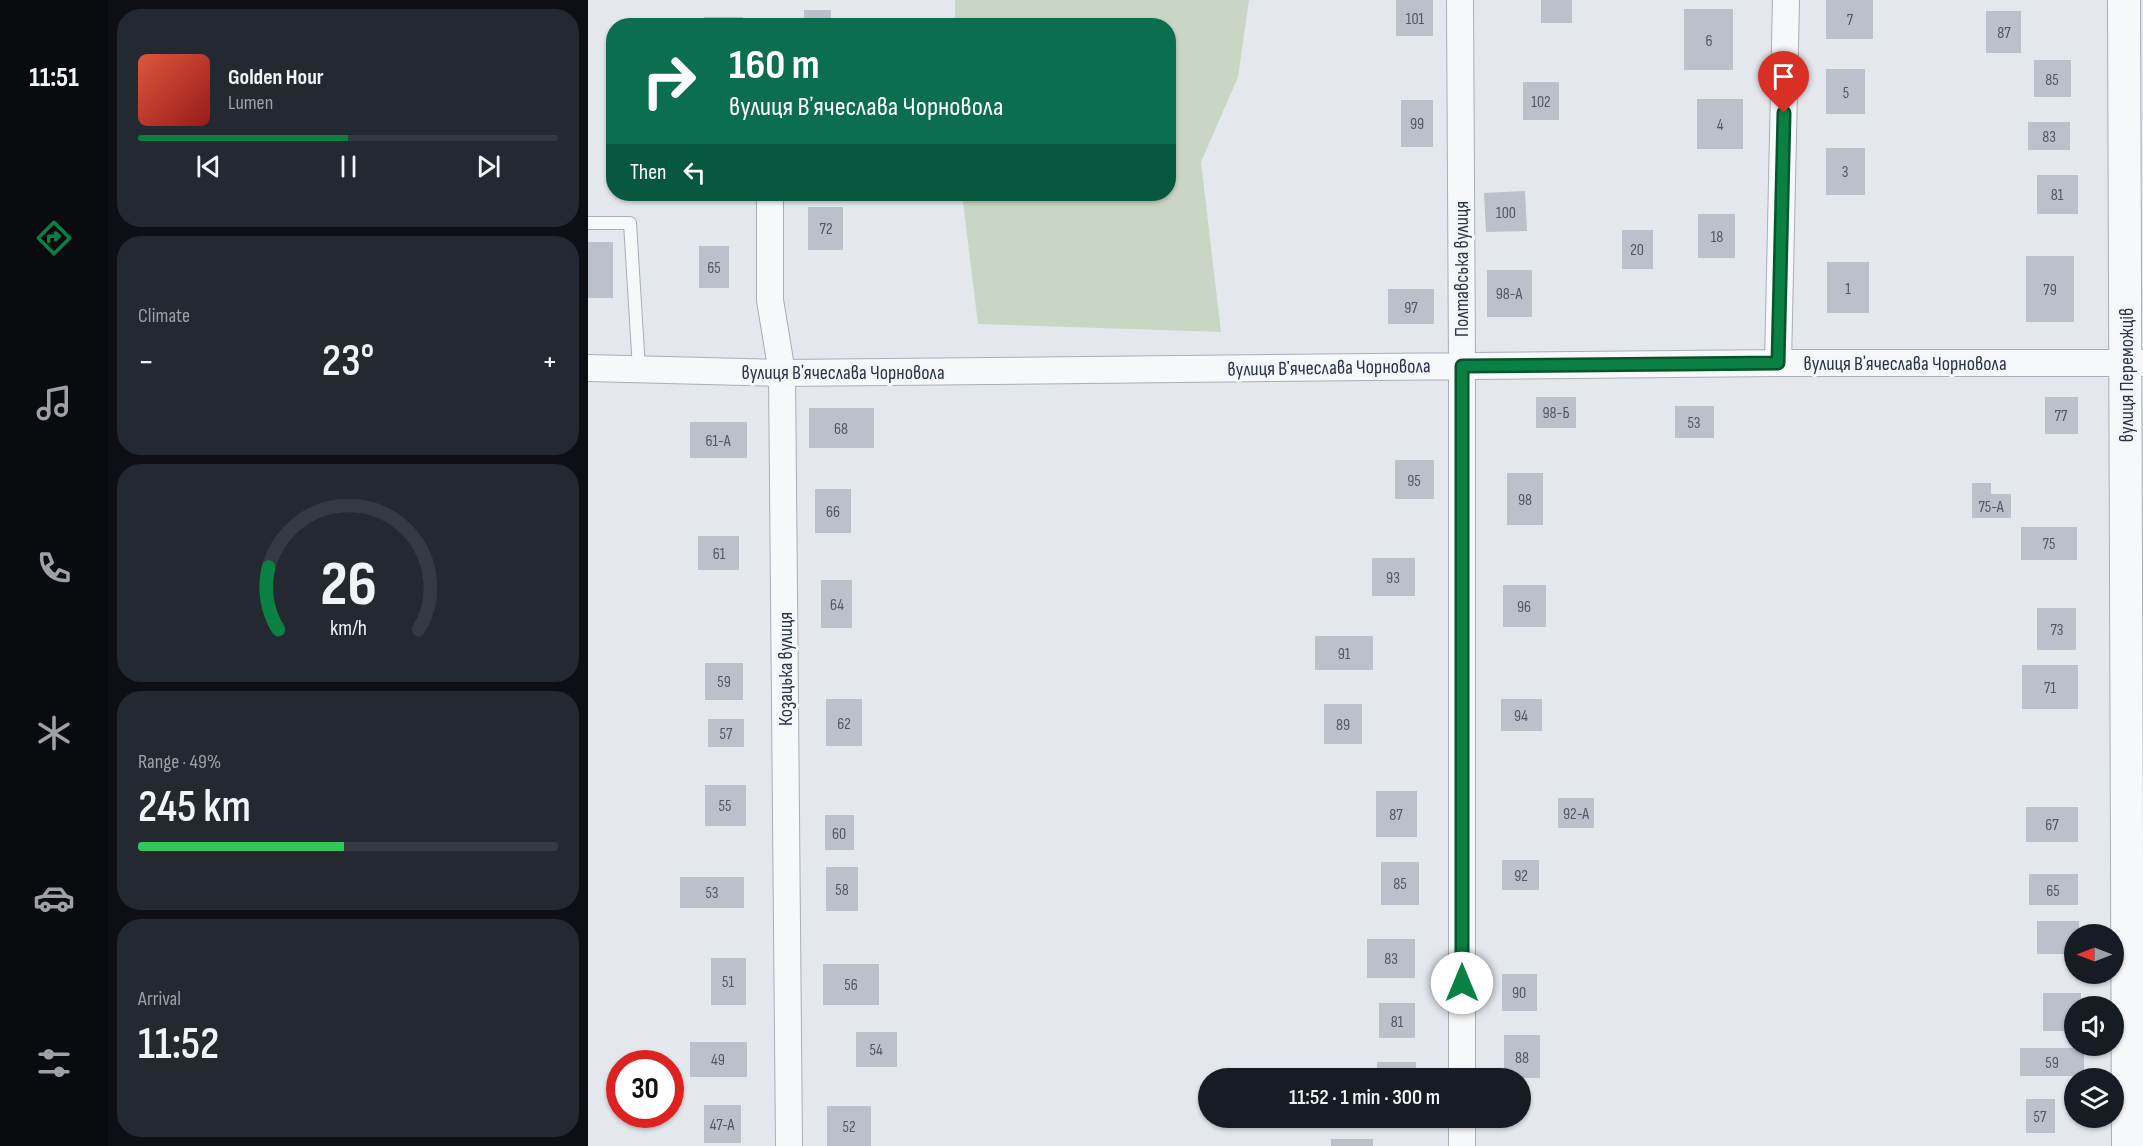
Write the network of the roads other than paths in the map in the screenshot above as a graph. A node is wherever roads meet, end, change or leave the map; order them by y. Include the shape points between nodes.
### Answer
1 (1460, 0) edge
2 (1786, 0) edge
3 (2124, 0) edge
4 (770, 201) edge
5 (588, 223) edge
6 (1778, 363) junction
7 (2134, 363) edge
8 (1462, 366) junction
9 (588, 368) edge
10 (639, 369) junction
11 (782, 373) junction
12 (1462, 1068) edge
13 (1462, 1128) edge
14 (789, 1146) edge
15 (1462, 1146) edge
16 (2128, 1146) edge

1 - 8 street, Полтавська вулиця
2 - 6 street
3 - 7 street, вулиця Переможців
4 - 11 street, Козацька вулиця via 770,300
5 - 10 lane via 630,223
6 - 7 street, вулиця Вʼячеслава Чорновола
6 - 8 street, вулиця Вʼячеслава Чорновола
7 - 16 street, вулиця Переможців
8 - 11 street, вулиця Вʼячеслава Чорновола
8 - 12 street, Полтавська вулиця
9 - 10 street, вулиця Вʼячеслава Чорновола
10 - 11 street, вулиця Вʼячеслава Чорновола
11 - 14 street, Козацька вулиця
13 - 15 street

